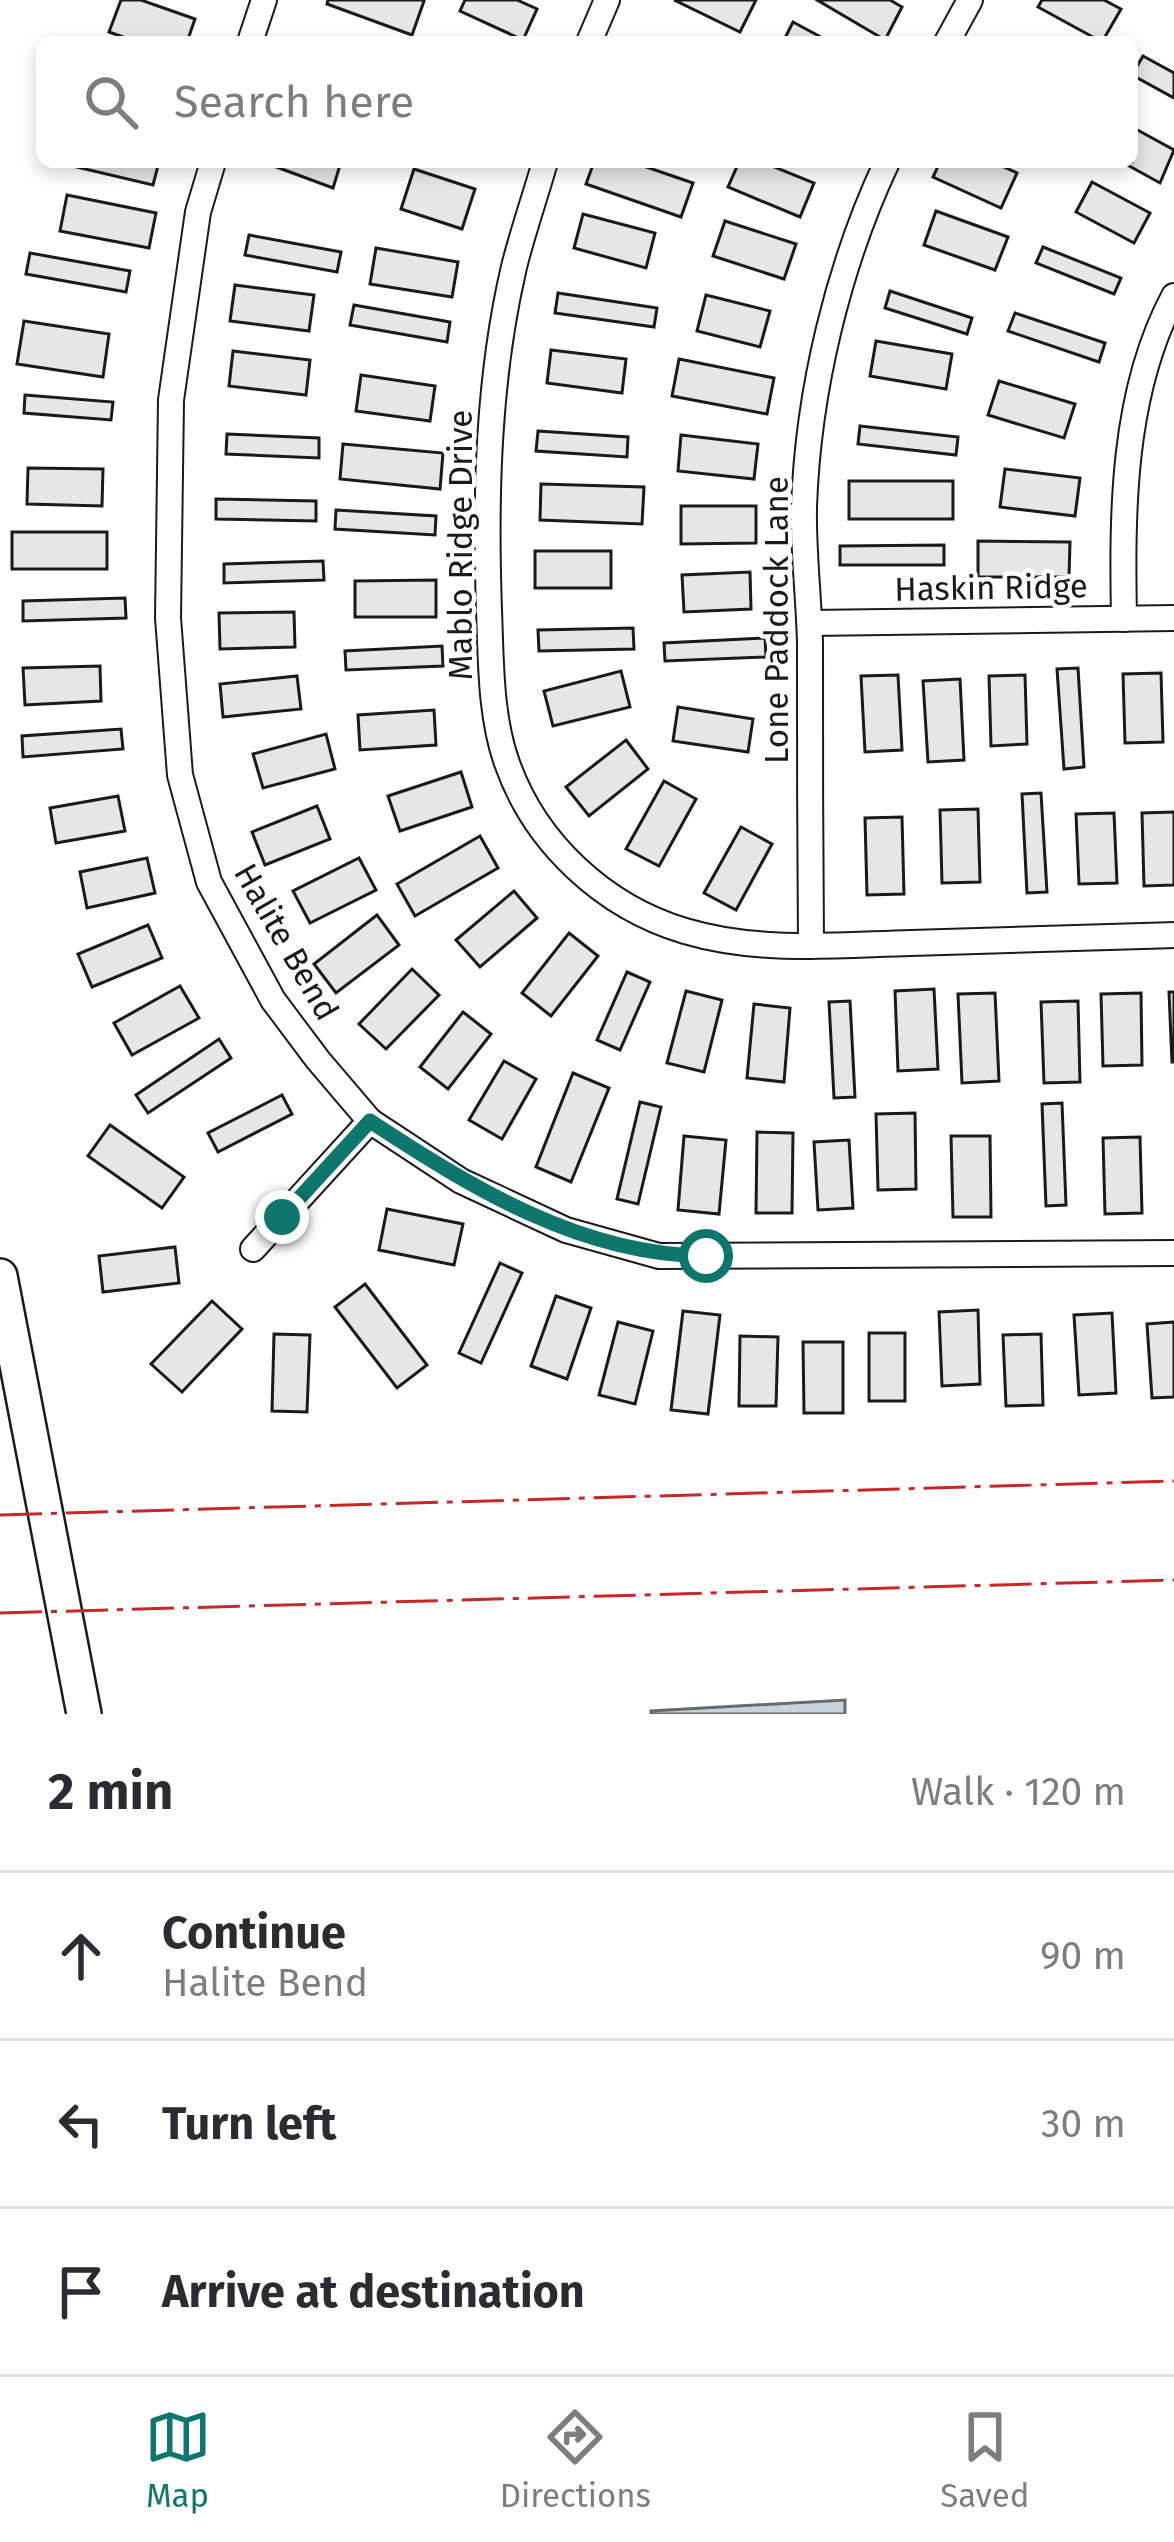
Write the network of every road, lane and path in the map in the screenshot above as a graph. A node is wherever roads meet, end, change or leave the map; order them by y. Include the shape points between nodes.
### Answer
1 (264, 0) edge
2 (607, 0) edge
3 (970, 0) edge
4 (252, 36) edge
5 (592, 36) edge
6 (950, 36) edge
7 (210, 168) edge
8 (543, 168) edge
9 (884, 168) edge
10 (1174, 296) edge
11 (1174, 618) edge
12 (1124, 619) junction
13 (809, 623) junction
14 (1174, 935) edge
15 (811, 946) junction
16 (370, 1121) junction
17 (253, 1249) dead end
18 (1174, 1253) edge
19 (0, 1276) edge
20 (84, 1714) edge

1 - 4 street
2 - 5 street
3 - 6 street
7 - 16 street, Halite Bend via 171,400 168,618 180,775 209,882 273,1000
8 - 15 street, Mablo Ridge Drive via 503,324 490,451 490,644 506,760 527,809 558,849 623,903 687,932
9 - 13 street, Lone Paddock Lane via 842,276 813,426 804,507
10 - 12 street via 1134,414 1122,531
11 - 12 street, Haskin Ridge
12 - 13 street, Haskin Ridge
13 - 15 street, Lone Paddock Lane
14 - 15 street, Mablo Ridge Drive
16 - 17 street
16 - 18 street, Halite Bend via 461,1181 566,1230 659,1256
19 - 20 street

